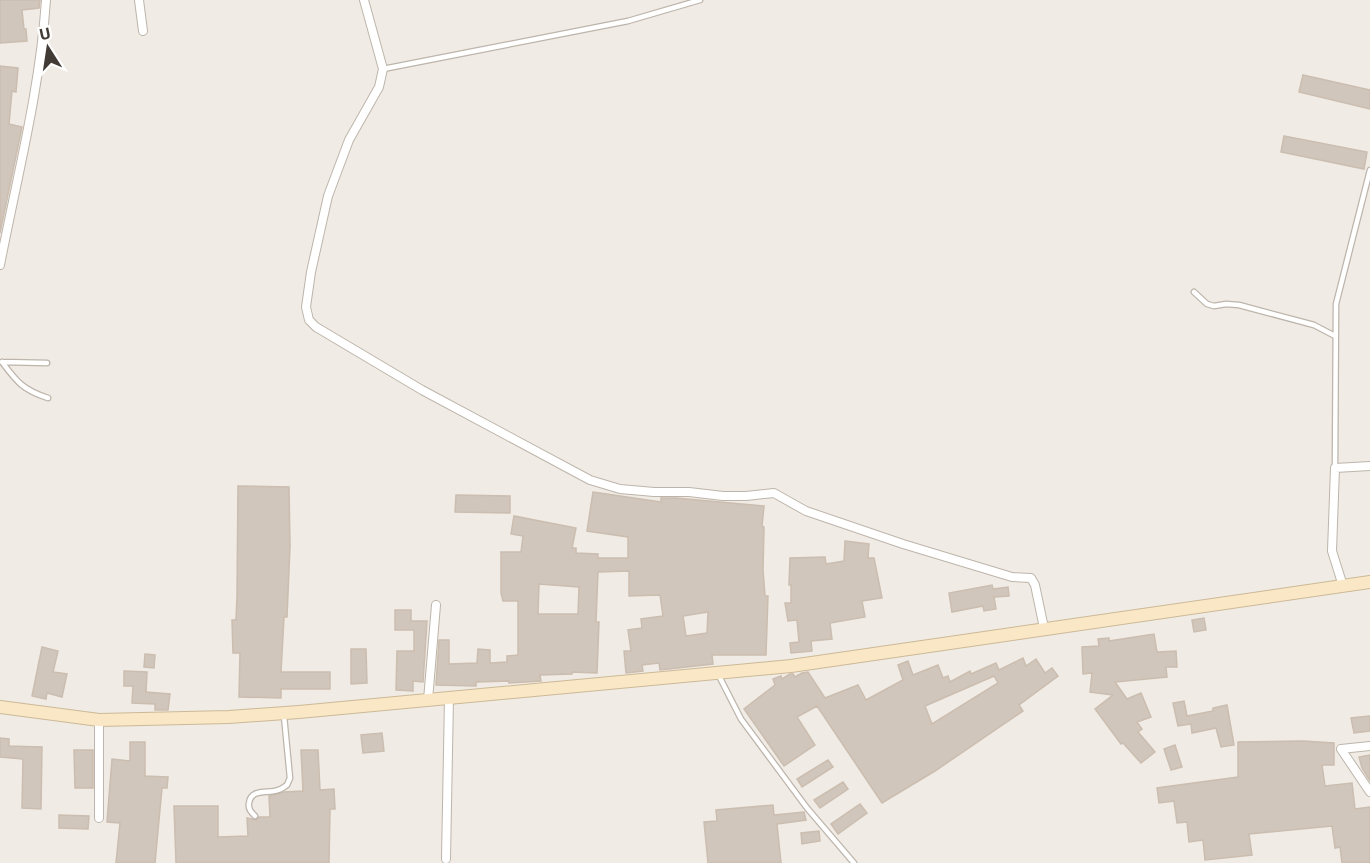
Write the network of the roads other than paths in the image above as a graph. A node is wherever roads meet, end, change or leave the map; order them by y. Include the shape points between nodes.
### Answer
1 (46, 0) edge
2 (139, 0) edge
3 (364, 0) edge
4 (700, 0) edge
5 (143, 31) dead end
6 (383, 69) junction
7 (1370, 170) edge
8 (0, 265) edge
9 (1194, 292) dead end
10 (1335, 336) junction
11 (1, 362) edge
12 (47, 363) dead end
13 (48, 398) dead end
14 (1370, 466) edge
15 (1335, 468) junction
16 (1370, 582) edge
17 (1343, 586) junction
18 (436, 605) dead end
19 (1044, 628) junction
20 (717, 671) junction
21 (449, 698) junction
22 (428, 700) junction
23 (0, 707) edge
24 (284, 713) junction
25 (99, 720) junction
26 (1370, 746) edge
27 (1370, 792) edge
28 (255, 816) dead end
29 (99, 818) dead end
30 (446, 859) dead end
31 (854, 863) edge

1 - 8 street via 29,125
2 - 5 street
3 - 6 street
4 - 6 lane via 628,21
6 - 19 street via 379,87 349,140 328,196 306,307 309,320 316,327 422,390 590,480 643,491 723,496 774,493 806,511 903,544 1012,577 1031,578
7 - 10 lane via 1338,291
9 - 10 lane via 1214,306 1239,305 1314,325
10 - 15 lane
11 - 12 lane
11 - 13 lane via 20,385
14 - 15 street
15 - 17 street via 1332,551
16 - 17 main road
17 - 19 main road
18 - 22 street
19 - 20 main road via 790,666
20 - 21 main road
20 - 31 lane via 741,719 807,808
21 - 22 main road
21 - 30 street
22 - 24 main road
23 - 25 main road
24 - 25 main road
24 - 28 lane via 290,778 277,791 251,796 250,812
25 - 29 street
26 - 27 street via 1341,749

